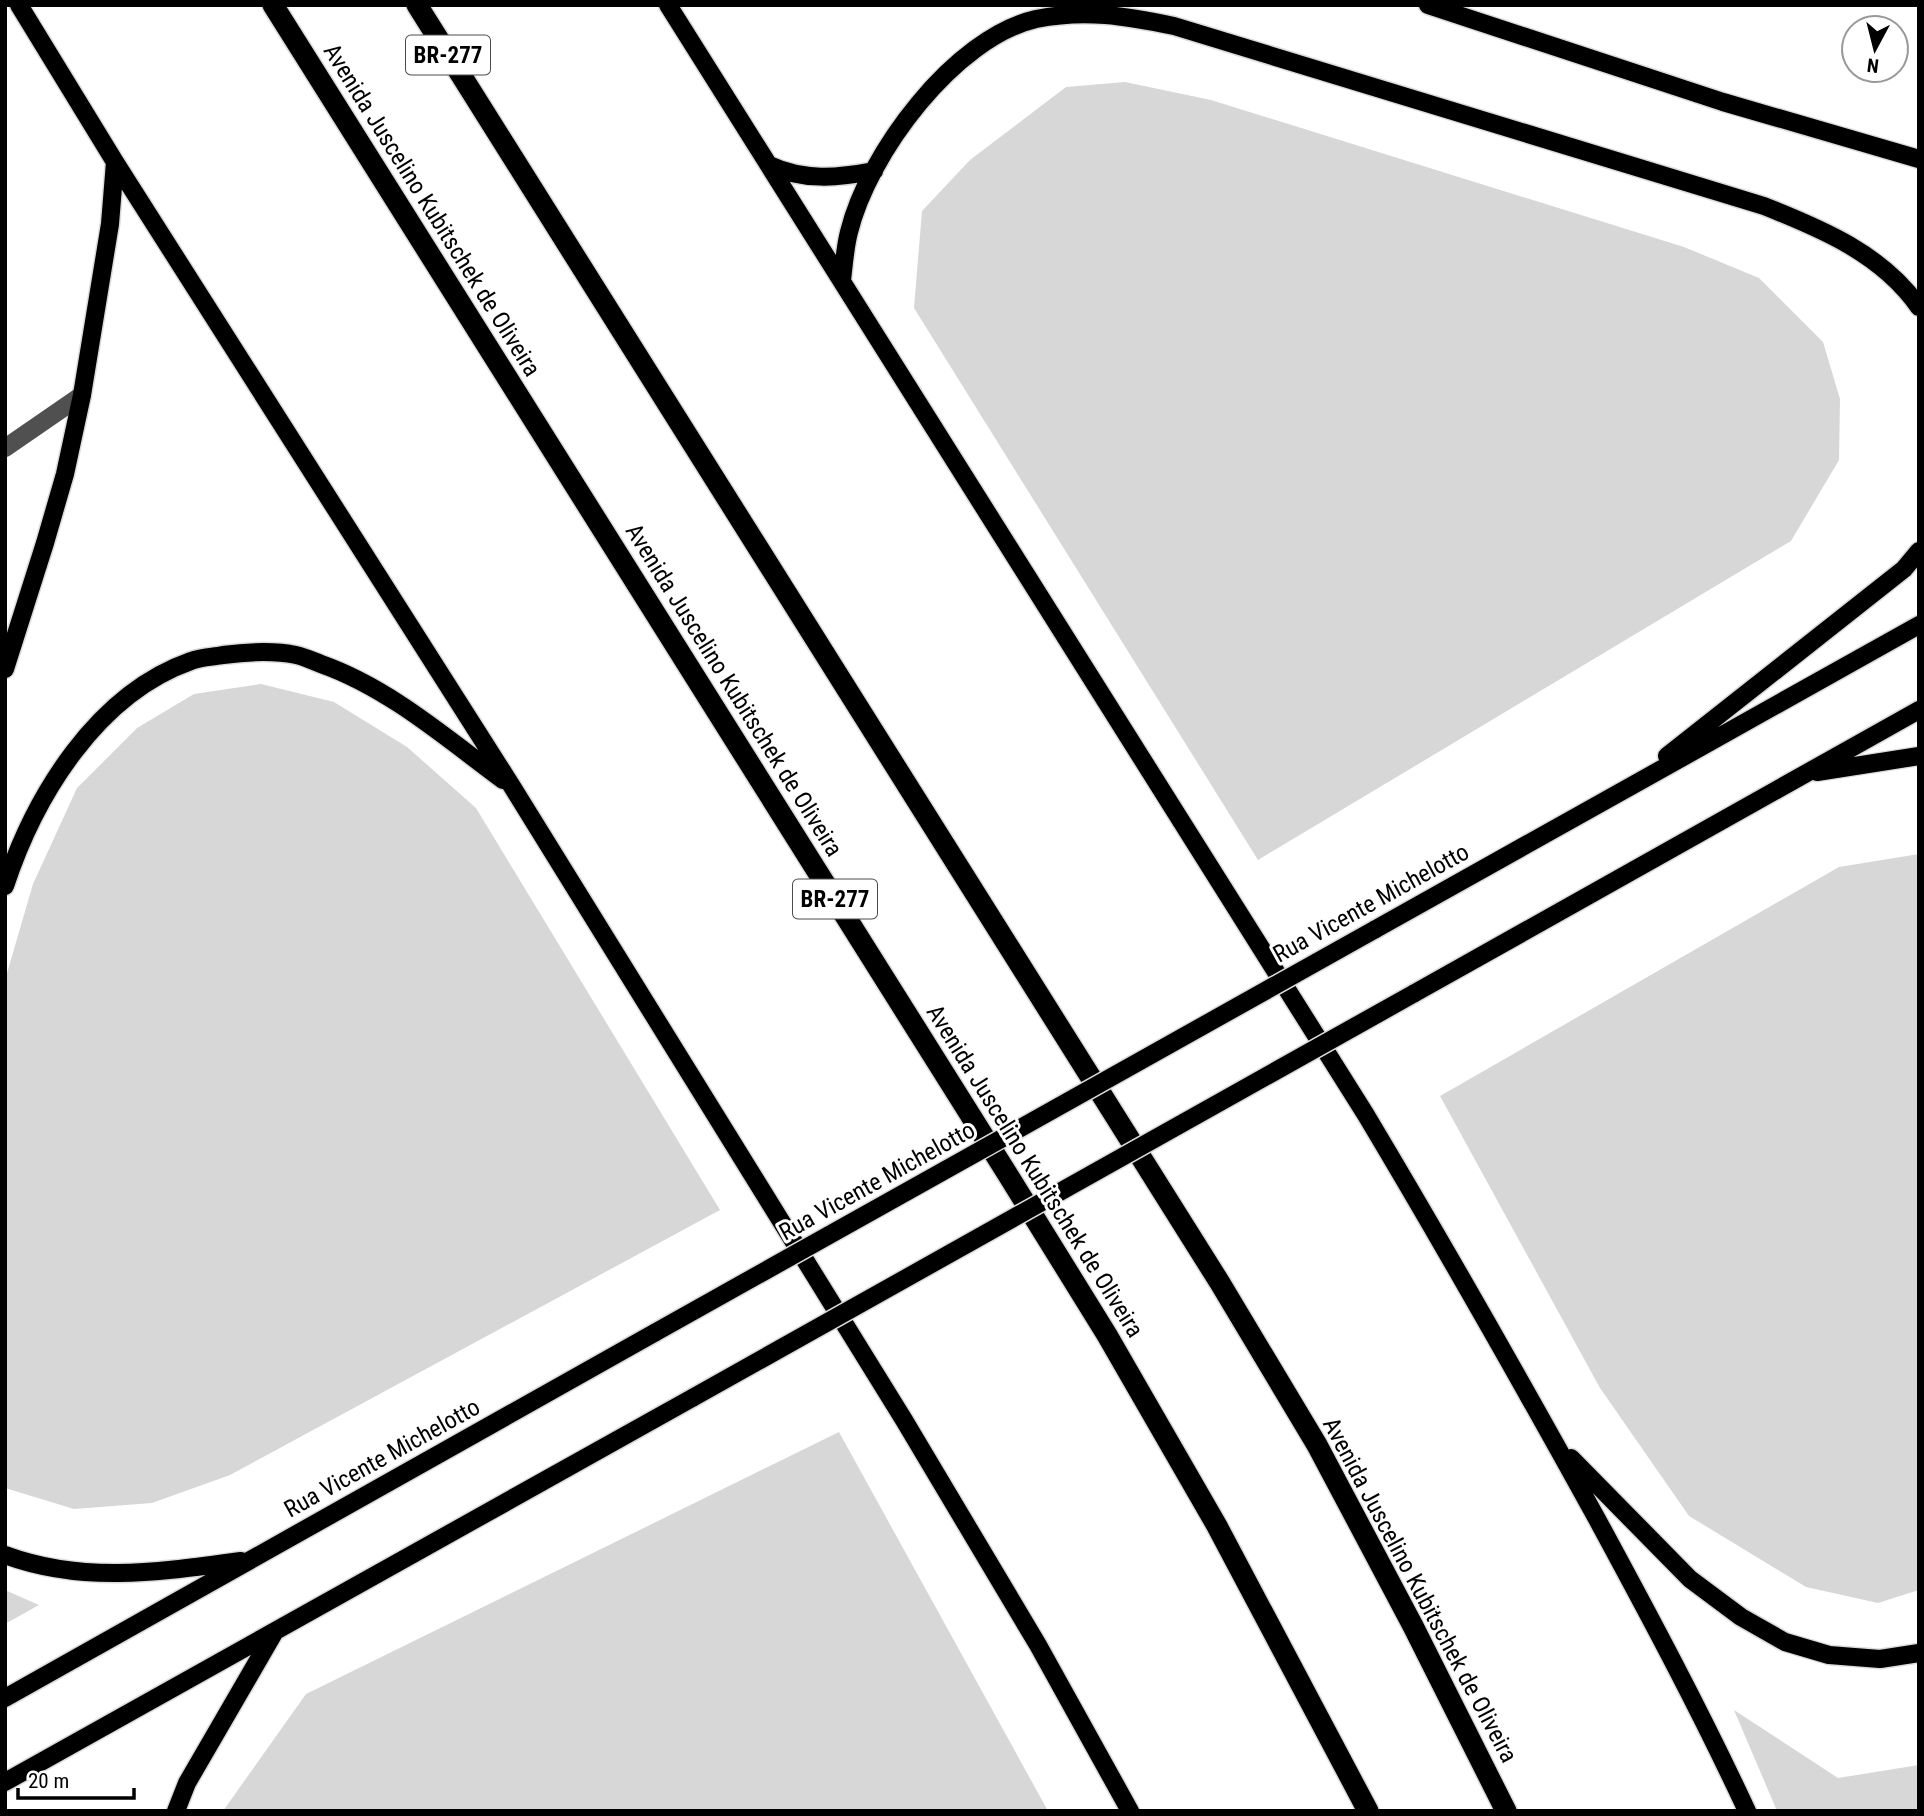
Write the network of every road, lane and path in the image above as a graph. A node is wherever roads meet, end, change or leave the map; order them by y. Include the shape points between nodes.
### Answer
1 (19, 5) edge
2 (273, 5) edge
3 (417, 5) edge
4 (668, 5) edge
5 (1428, 5) edge
6 (1919, 159) edge
7 (116, 162) junction
8 (769, 165) junction
9 (874, 171) junction
10 (842, 280) junction
11 (1919, 307) edge
12 (82, 395) junction
13 (5, 448) edge
14 (1919, 551) edge
15 (1919, 625) edge
16 (5, 668) edge
17 (1919, 710) edge
18 (1919, 756) edge
19 (1804, 775) junction
20 (513, 788) junction
21 (1622, 791) junction
22 (5, 886) edge
23 (1555, 1442) junction
24 (5, 1555) edge
25 (251, 1560) junction
26 (276, 1631) junction
27 (1919, 1653) edge
28 (5, 1698) edge
29 (5, 1782) edge
30 (176, 1811) edge
31 (1130, 1811) edge
32 (1368, 1811) edge
33 (1506, 1811) edge
34 (1747, 1811) edge

1 - 7 main road
2 - 32 highway, Avenida Juscelino Kubitschek de Oliveira / BR-277 via 1107,1335 1217,1526
3 - 33 highway, Avenida Juscelino Kubitschek de Oliveira / BR-277 via 1227,1294 1317,1445
4 - 8 main road
5 - 6 main road via 1723,102
7 - 12 main road
7 - 20 main road
8 - 9 main road via 822,178
8 - 10 main road
9 - 10 main road via 849,232
9 - 11 main road via 924,95 995,36 1034,20 1083,13 1124,15 1174,26 1764,206 1818,228 1870,257
10 - 23 main road via 1366,1115
12 - 13 lane
12 - 16 main road via 62,485
14 - 21 main road via 1905,569
15 - 21 main road, Rua Vicente Michelotto
17 - 19 main road
18 - 19 main road
19 - 26 main road, bridge
20 - 22 main road via 404,707 344,672 296,655 247,652 193,660 143,684 104,717 64,765 33,817
20 - 31 main road via 904,1420
21 - 25 main road, Rua Vicente Michelotto, bridge
23 - 27 main road via 1689,1579 1741,1617 1785,1642 1829,1655 1880,1658
23 - 34 main road
24 - 25 main road via 84,1573 149,1573
25 - 28 main road, Rua Vicente Michelotto
26 - 29 main road
26 - 30 main road via 187,1783

